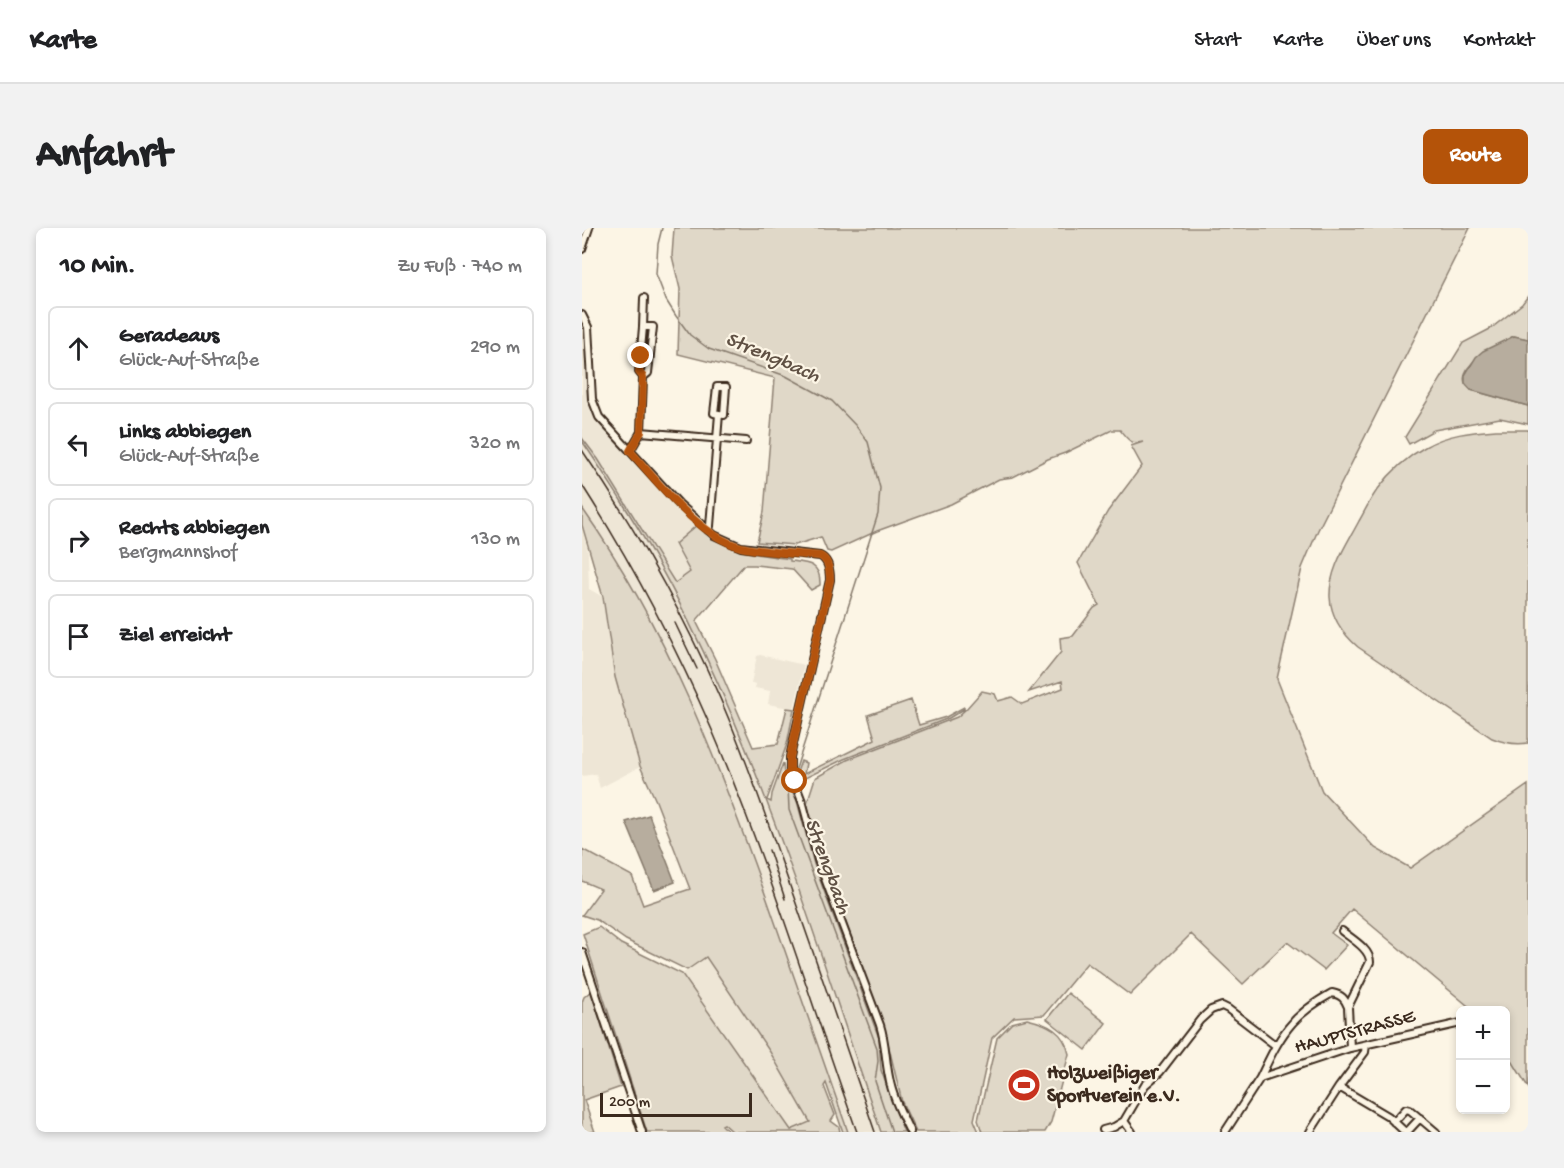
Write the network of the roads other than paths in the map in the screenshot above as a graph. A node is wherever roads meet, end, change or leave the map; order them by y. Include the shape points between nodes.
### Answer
1 (589, 228) edge
2 (582, 249) edge
3 (644, 298) dead end
4 (582, 315) edge
5 (719, 414) dead end
6 (641, 432) junction
7 (717, 439) junction
8 (746, 441) dead end
9 (630, 451) junction
10 (708, 530) junction
11 (1342, 931) dead end
12 (582, 952) edge
13 (1348, 1007) junction
14 (1456, 1024) edge
15 (1275, 1045) junction
16 (1365, 1045) junction
17 (1350, 1048) junction
18 (1260, 1078) junction
19 (1339, 1087) junction
20 (1420, 1118) junction
21 (1124, 1121) junction
22 (1394, 1122) junction
23 (1103, 1130) dead end
24 (642, 1132) edge
25 (909, 1132) edge
26 (1132, 1132) edge
27 (1225, 1132) edge
28 (1310, 1132) edge
29 (1436, 1132) edge

1 - 2 street
3 - 6 street via 643,327 653,327 648,373 643,377
4 - 9 street via 588,327 595,408
5 - 7 street
6 - 7 street
6 - 9 street
7 - 8 street
7 - 10 street
9 - 10 street
10 - 25 street via 741,547 820,556 828,566 830,580 790,770 818,860 882,1032 889,1078
11 - 13 street via 1370,957
12 - 24 street
13 - 15 street, HAUPTSTRASSE via 1345,999 1332,993 1297,1016
13 - 17 street
14 - 16 street, HAUPTSTRASSE
15 - 18 street, HAUPTSTRASSE
15 - 21 street via 1228,1009 1222,1006 1211,1010 1145,1085
16 - 17 street, HAUPTSTRASSE
16 - 19 street via 1365,1052
17 - 18 street, HAUPTSTRASSE
18 - 27 street, HAUPTSTRASSE
19 - 22 street
19 - 28 street
20 - 22 street via 1406,1109
20 - 22 street via 1408,1131
20 - 29 street
21 - 23 street
21 - 26 street

